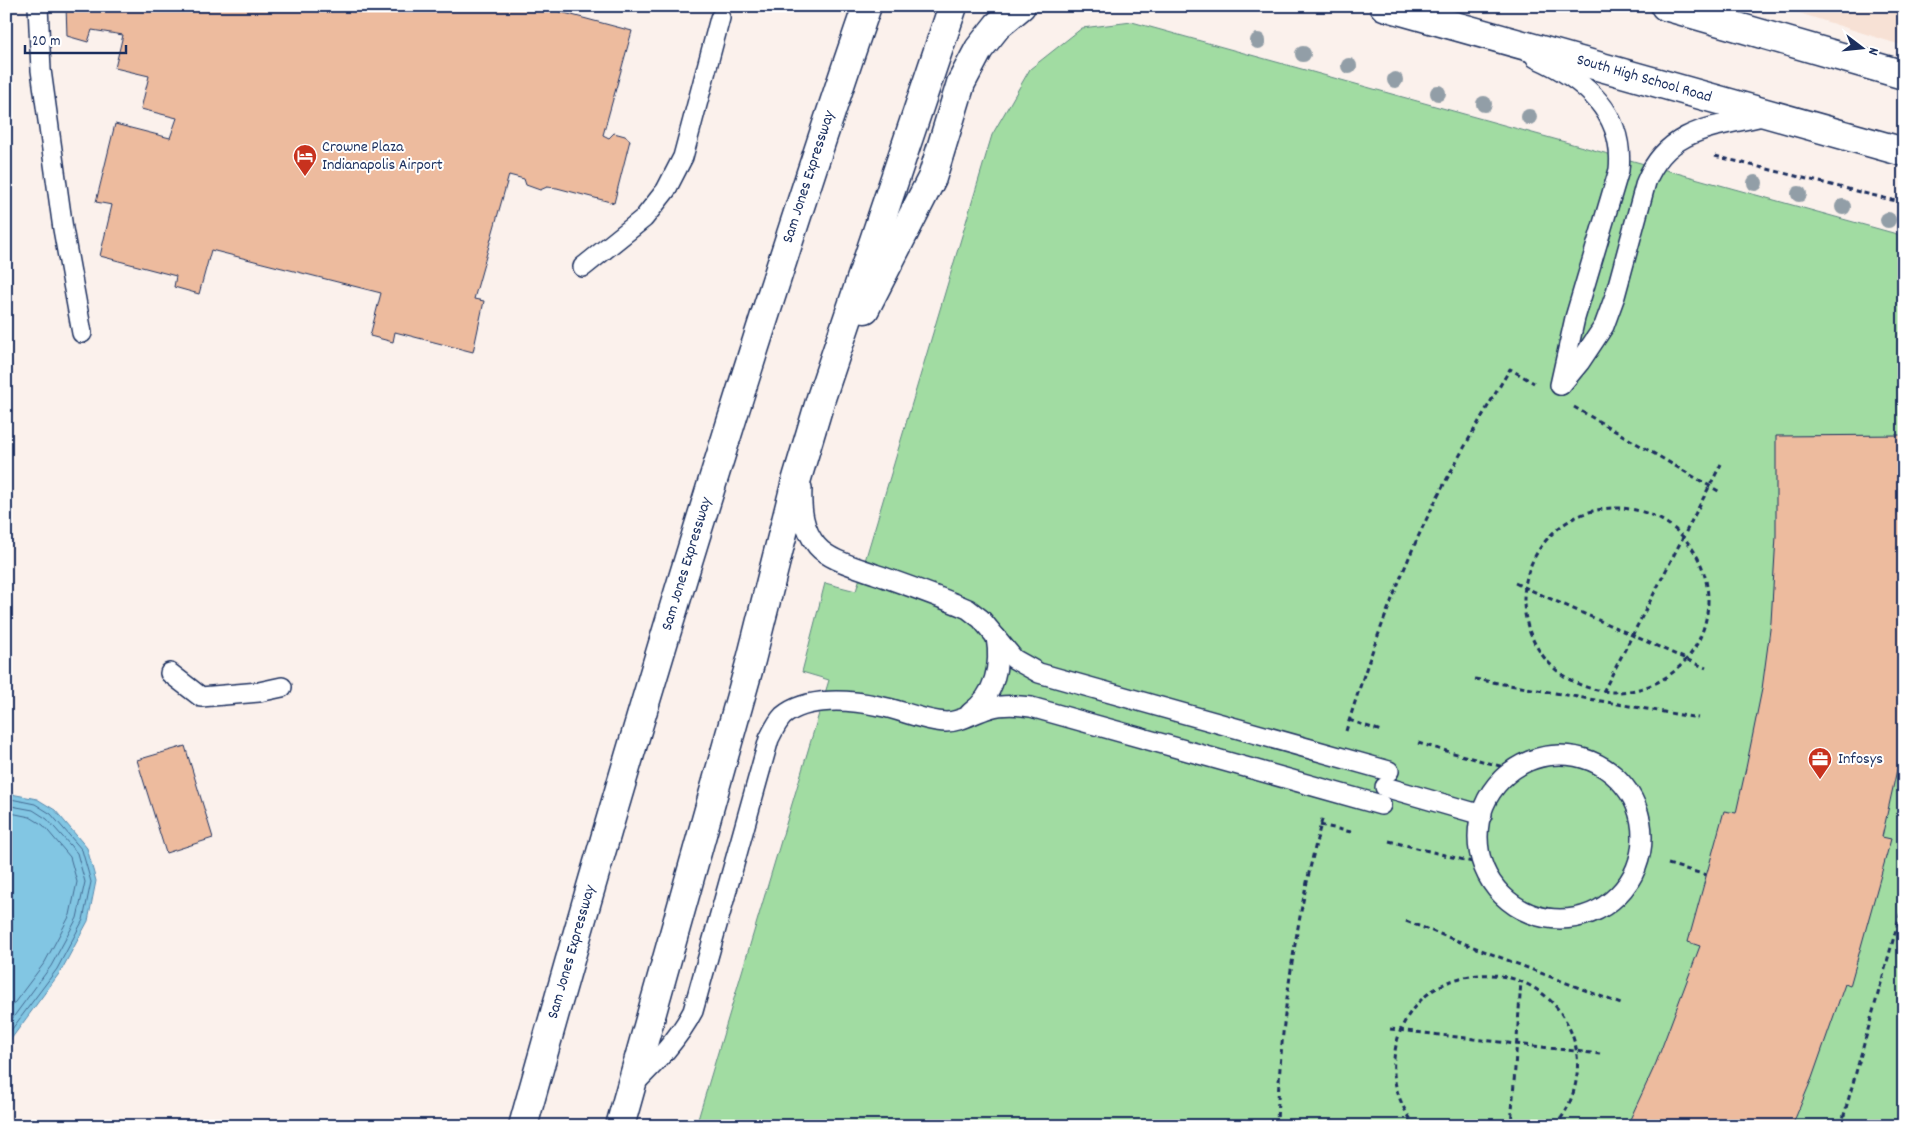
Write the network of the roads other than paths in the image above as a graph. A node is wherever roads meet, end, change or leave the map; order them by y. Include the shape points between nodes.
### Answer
1 (38, 6) edge
2 (850, 6) edge
3 (867, 6) edge
4 (952, 6) edge
5 (1021, 6) edge
6 (1384, 6) edge
7 (1665, 6) edge
8 (720, 18) dead end
9 (1484, 34) junction
10 (1904, 75) edge
11 (834, 102) junction
12 (1769, 114) junction
13 (1904, 152) edge
14 (1618, 174) junction
15 (1646, 182) junction
16 (582, 267) dead end
17 (82, 333) dead end
18 (821, 398) junction
19 (806, 448) junction
20 (996, 636) junction
21 (170, 672) dead end
22 (282, 687) dead end
23 (963, 718) junction
24 (1385, 788) junction
25 (1482, 815) junction
26 (630, 1088) junction
27 (523, 1126) edge
28 (620, 1126) edge

1 - 17 lane via 41,70 63,229
2 - 11 street
3 - 11 street, Sam Jones Expressway
4 - 18 street
5 - 18 street via 998,24 974,57 961,84 932,178
6 - 9 street, South High School Road
7 - 10 street
8 - 16 lane via 683,157 666,190 644,218
9 - 12 street, South High School Road
9 - 14 lane via 1556,68 1595,96 1617,138
11 - 27 street, Sam Jones Expressway via 620,785
12 - 13 street, South High School Road
12 - 15 lane via 1684,136 1662,154
14 - 15 lane
14 - 15 lane via 1575,318 1560,386 1604,326
18 - 19 street
19 - 20 lane via 801,505 808,533 818,548 851,565 968,609
19 - 26 street via 751,660
20 - 23 lane via 998,663 992,688 980,705
20 - 24 lane via 1014,658 1039,673
21 - 22 lane via 201,697
23 - 24 lane via 990,708 1031,706
23 - 26 lane via 948,722 933,720 880,706 831,700 796,709 784,716 769,739 693,1011 672,1044
24 - 25 lane
25 - 25 lane via 1497,785 1514,770 1544,757 1580,757 1597,764 1626,787 1641,820 1640,857 1624,889 1595,912 1559,920 1541,917 1508,901 1496,887 1480,854 1478,836
26 - 28 street

